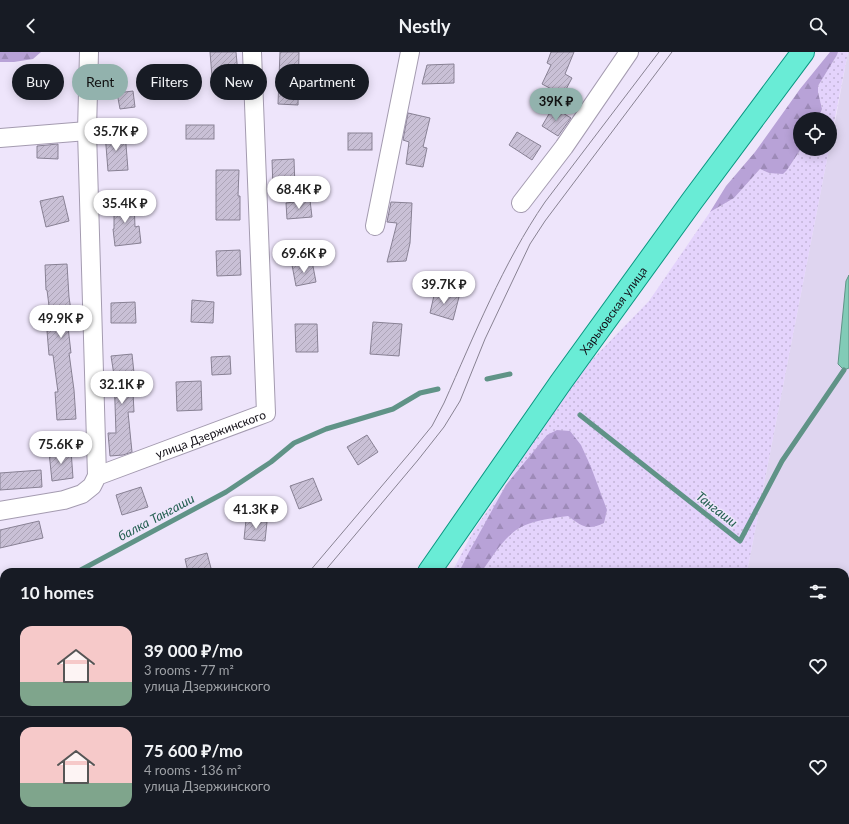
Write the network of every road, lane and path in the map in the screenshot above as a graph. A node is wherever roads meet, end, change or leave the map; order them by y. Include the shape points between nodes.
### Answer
1 (89, 52) edge
2 (252, 52) edge
3 (410, 52) edge
4 (629, 52) edge
5 (803, 52) edge
6 (88, 131) junction
7 (0, 138) edge
8 (521, 203) dead end
9 (375, 226) dead end
10 (97, 476) junction
11 (0, 511) edge
12 (432, 568) edge

1 - 6 street
2 - 10 street, улица Дзержинского via 266,413
3 - 9 street
4 - 8 street via 564,147
5 - 12 main road, Харьковская улица via 561,382
6 - 7 street
6 - 10 street
10 - 11 street via 92,486 82,494 64,500

